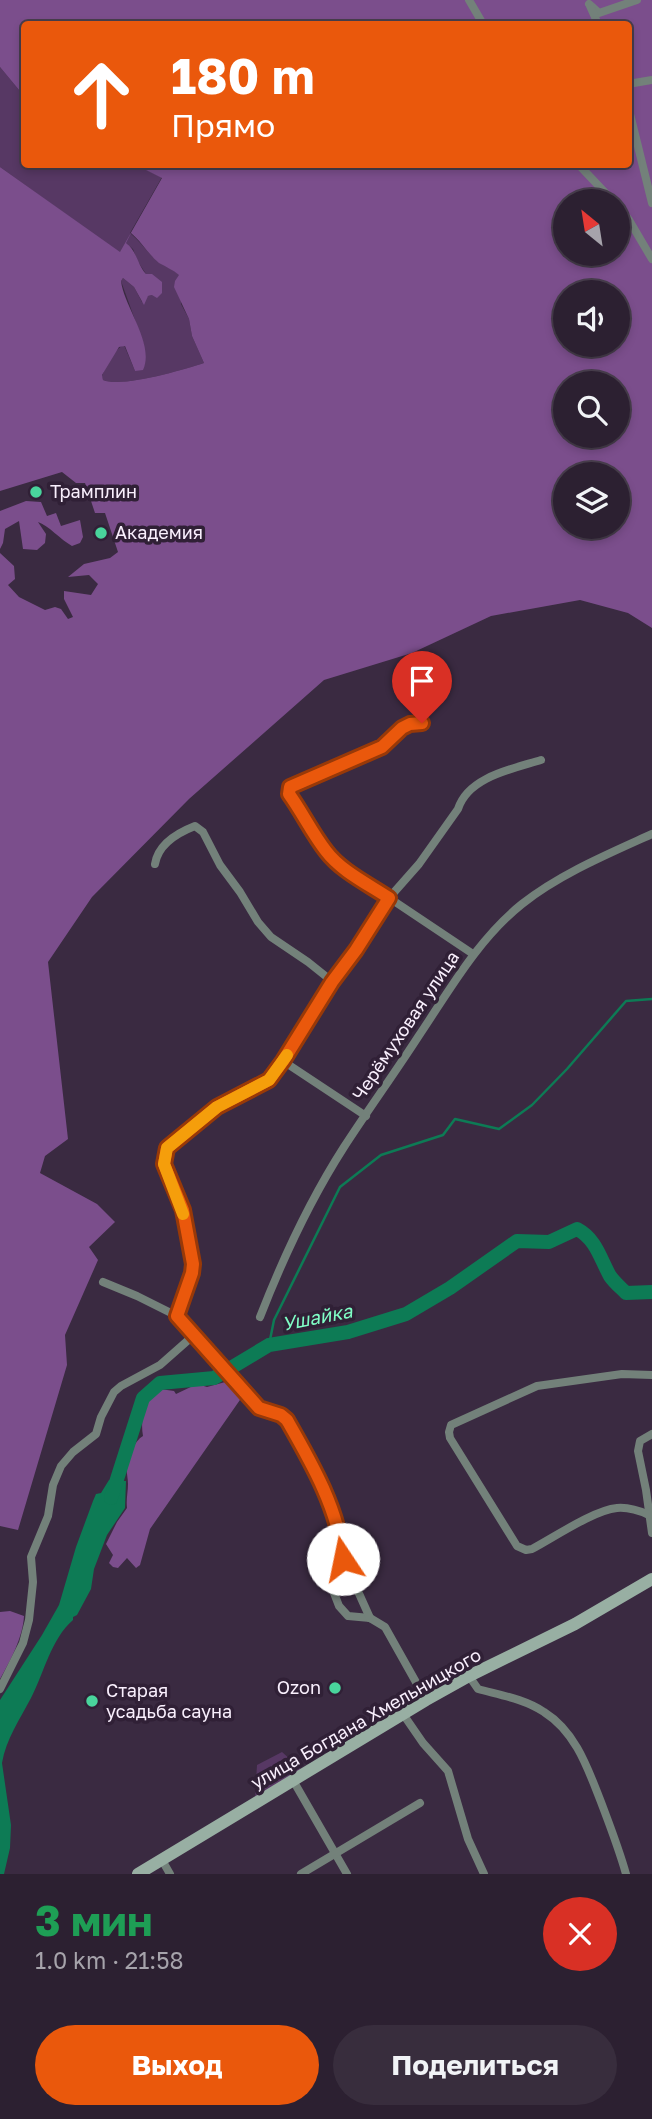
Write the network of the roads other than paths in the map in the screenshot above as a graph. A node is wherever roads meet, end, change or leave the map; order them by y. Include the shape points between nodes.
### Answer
1 (469, 0) edge
2 (637, 0) edge
3 (589, 5) edge
4 (481, 21) edge
5 (652, 80) edge
6 (632, 83) edge
7 (632, 124) edge
8 (582, 168) edge
9 (602, 189) edge
10 (652, 203) edge
11 (630, 222) edge
12 (652, 259) edge
13 (422, 723) dead end
14 (541, 760) dead end
15 (652, 834) edge
16 (155, 864) dead end
17 (389, 898) junction
18 (473, 954) junction
19 (332, 982) junction
20 (283, 1061) junction
21 (366, 1116) junction
22 (103, 1282) dead end
23 (177, 1316) junction
24 (260, 1317) dead end
25 (194, 1335) junction
26 (652, 1376) edge
27 (652, 1434) edge
28 (649, 1515) junction
29 (652, 1533) edge
30 (343, 1559) junction
31 (652, 1579) edge
32 (370, 1618) junction
33 (469, 1676) junction
34 (0, 1689) edge
35 (426, 1700) junction
36 (403, 1714) junction
37 (294, 1782) junction
38 (420, 1804) dead end
39 (335, 1853) junction
40 (162, 1860) junction
41 (138, 1874) edge
42 (170, 1874) edge
43 (301, 1874) edge
44 (347, 1874) edge
45 (484, 1874) edge
46 (626, 1874) edge

1 - 4 street
2 - 3 street via 599,13
5 - 6 street
7 - 10 street
8 - 9 street
11 - 12 street
13 - 17 street via 402,728 382,747 289,791 337,863
14 - 17 street via 494,776 466,793 419,864
15 - 18 street, Черёмуховая улица via 523,903
16 - 19 street via 156,854 172,838 195,826 204,832 258,922
17 - 18 street
17 - 19 street
18 - 21 street, Черёмуховая улица
19 - 20 street
20 - 21 street
20 - 23 street via 269,1080 217,1107 167,1148 164,1164 183,1210 193,1264
21 - 24 street, Черёмуховая улица via 312,1203
22 - 23 street
23 - 25 street
25 - 30 street via 259,1408 287,1420 334,1515
25 - 34 street via 160,1365 114,1392 96,1434 61,1466 31,1557 33,1582 23,1643
26 - 28 street via 622,1374 537,1386 452,1425 449,1432 508,1534 526,1550 614,1508 633,1508
27 - 28 street via 640,1441 638,1451
28 - 29 street
30 - 32 street
30 - 32 street via 334,1593 339,1606 348,1616
31 - 33 street, улица Богдана Хмельницкого via 575,1624
32 - 35 street via 385,1627
33 - 35 street, улица Богдана Хмельницкого
33 - 46 street via 478,1689 545,1712 565,1731 585,1762
35 - 36 street, улица Богдана Хмельницкого
36 - 37 street, улица Богдана Хмельницкого
36 - 45 street via 448,1771 468,1839
37 - 39 street
37 - 40 street, улица Богдана Хмельницкого
38 - 39 street
39 - 43 street
39 - 44 street
40 - 41 street, улица Богдана Хмельницкого
40 - 42 street

